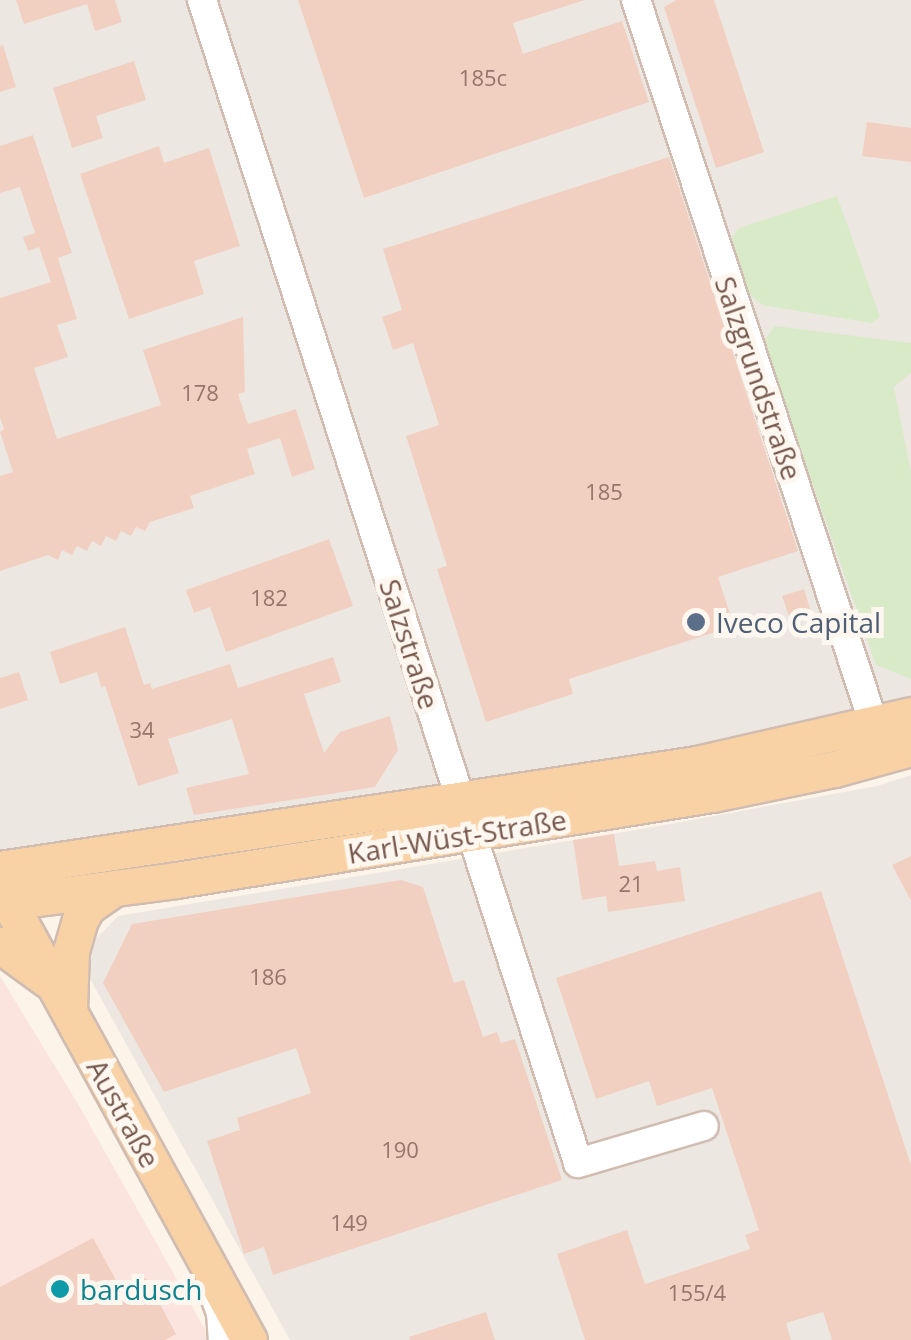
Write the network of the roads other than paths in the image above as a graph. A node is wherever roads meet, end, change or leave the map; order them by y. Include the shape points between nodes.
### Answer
1 (202, 0) edge
2 (636, 0) edge
3 (911, 715) edge
4 (890, 743) edge
5 (466, 818) junction
6 (114, 889) junction
7 (2, 890) edge
8 (0, 945) edge
9 (62, 998) junction
10 (704, 1126) dead end
11 (196, 1245) junction
12 (223, 1340) edge
13 (248, 1340) edge

1 - 5 street, Salzstraße
2 - 4 street, Salzgrundstraße
3 - 4 main road, Karl-Wüst-Straße
4 - 5 main road, Karl-Wüst-Straße via 697,764
5 - 6 main road, Karl-Wüst-Straße
5 - 7 main road, Karl-Wüst-Straße
5 - 10 street, Salzstraße via 578,1164
6 - 7 main road, Karl-Wüst-Straße
6 - 9 main road via 80,920
7 - 9 main road, Austraße
8 - 9 main road
9 - 11 main road, Austraße
11 - 12 street via 221,1313
11 - 13 main road, Austraße

